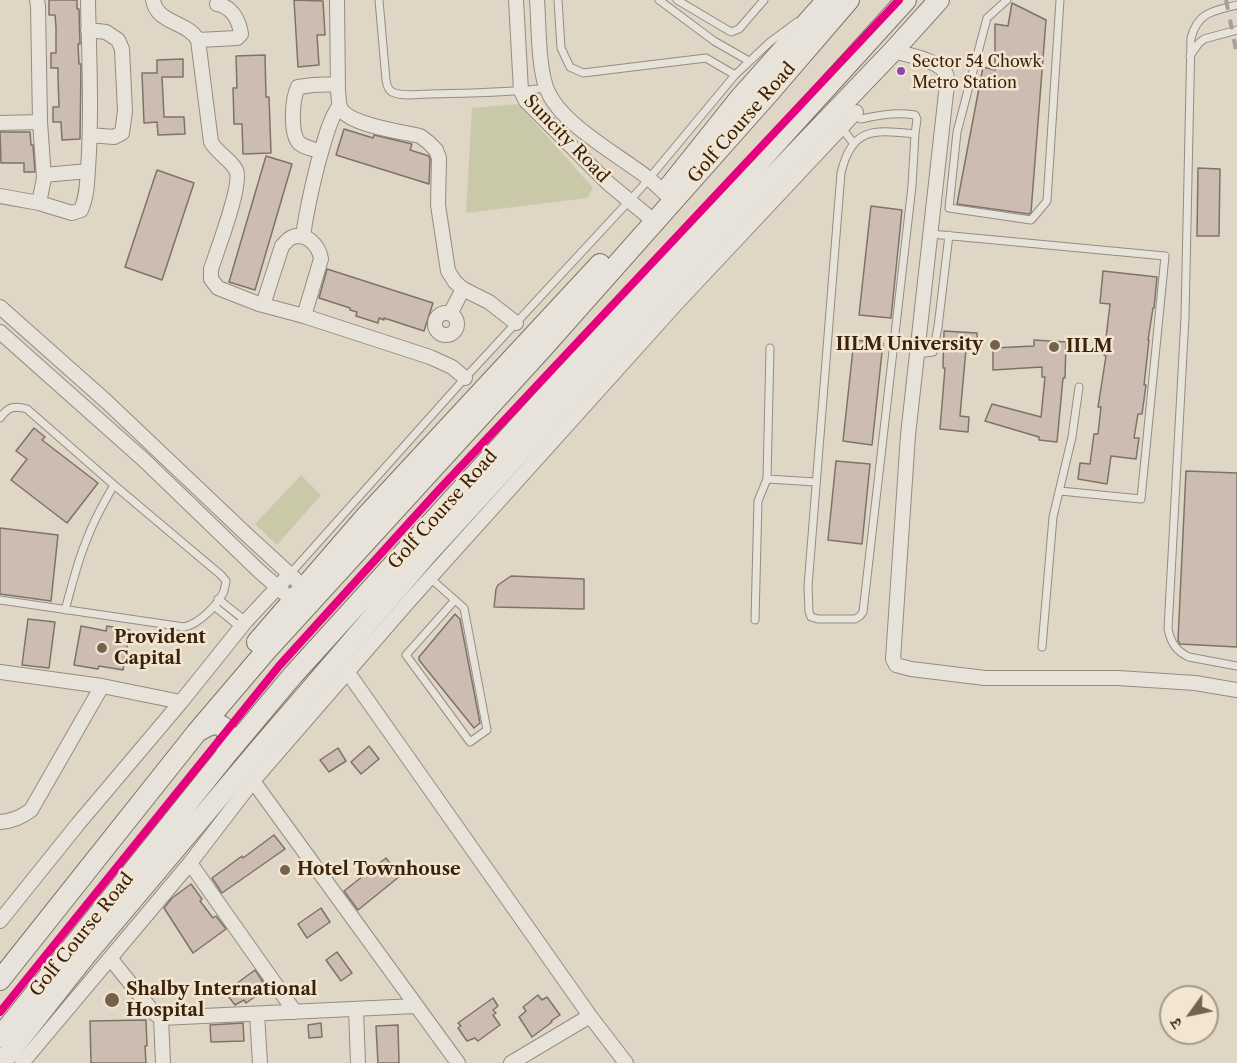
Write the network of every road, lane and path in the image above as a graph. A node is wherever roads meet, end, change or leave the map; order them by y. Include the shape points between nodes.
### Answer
1 (37, 0) edge
2 (88, 0) edge
3 (153, 0) edge
4 (337, 0) edge
5 (379, 0) edge
6 (516, 0) edge
7 (537, 0) edge
8 (558, 0) edge
9 (659, 0) edge
10 (677, 0) edge
11 (764, 0) edge
12 (849, 0) edge
13 (906, 0) edge
14 (939, 0) edge
15 (1007, 0) edge
16 (1060, 0) edge
17 (218, 4) dead end
18 (823, 5) edge
19 (1237, 5) edge
20 (88, 30) junction
21 (1237, 30) edge
22 (198, 40) junction
23 (893, 51) junction
24 (1190, 56) junction
25 (749, 62) junction
26 (735, 75) junction
27 (338, 84) junction
28 (546, 88) junction
29 (521, 91) junction
30 (339, 105) junction
31 (854, 109) junction
32 (40, 122) junction
33 (0, 123) edge
34 (841, 127) junction
35 (867, 134) junction
36 (915, 134) junction
37 (90, 135) junction
38 (854, 144) junction
39 (321, 152) junction
40 (88, 171) junction
41 (44, 175) junction
42 (649, 179) junction
43 (742, 181) junction
44 (0, 196) edge
45 (668, 197) junction
46 (629, 200) junction
47 (39, 203) junction
48 (651, 218) junction
49 (733, 219) junction
50 (931, 234) junction
51 (949, 236) junction
52 (303, 237) junction
53 (463, 289) junction
54 (263, 305) junction
55 (0, 307) edge
56 (304, 316) junction
57 (516, 323) junction
58 (0, 332) edge
59 (770, 348) dead end
60 (917, 354) junction
61 (430, 357) junction
62 (465, 378) junction
63 (1079, 387) dead end
64 (107, 402) junction
65 (96, 417) junction
66 (0, 418) edge
67 (155, 447) junction
68 (144, 460) junction
69 (767, 479) junction
70 (816, 482) junction
71 (114, 485) junction
72 (1060, 490) junction
73 (372, 522) junction
74 (422, 546) junction
75 (430, 578) junction
76 (277, 587) junction
77 (296, 587) junction
78 (0, 600) edge
79 (455, 600) junction
80 (216, 602) junction
81 (65, 610) junction
82 (238, 620) junction
83 (755, 620) dead end
84 (1042, 647) dead end
85 (343, 665) junction
86 (1237, 666) edge
87 (0, 672) edge
88 (102, 686) junction
89 (1237, 690) edge
90 (181, 702) junction
91 (197, 732) junction
92 (226, 755) junction
93 (253, 781) junction
94 (0, 822) edge
95 (190, 863) junction
96 (0, 921) edge
97 (0, 958) edge
98 (110, 958) junction
99 (0, 980) edge
100 (416, 1006) junction
101 (356, 1009) junction
102 (55, 1010) junction
103 (295, 1012) junction
104 (257, 1014) junction
105 (590, 1017) junction
106 (161, 1018) junction
107 (0, 1038) edge
108 (1, 1063) edge
109 (22, 1063) edge
110 (163, 1063) edge
111 (260, 1063) edge
112 (358, 1063) edge
113 (458, 1063) edge
114 (510, 1063) edge
115 (626, 1063) edge

1 - 32 street
2 - 20 street
3 - 22 street via 161,15 194,33
4 - 27 street
5 - 29 lane via 386,80 392,92
6 - 29 street, Suncity Road
7 - 28 street, Suncity Road
8 - 26 lane via 561,48 570,67 583,73 706,58
9 - 25 lane
10 - 11 lane via 731,32 739,29
12 - 45 main road, Golf Course Road via 770,93
13 - 43 main road, Golf Course Road
14 - 23 main road
15 - 16 lane via 987,18 957,132 949,207 1031,220 1047,201
17 - 22 street via 233,14 241,34 237,38
18 - 25 lane via 770,42
18 - 45 main road via 739,99
19 - 24 lane via 1211,12 1198,21 1191,38
20 - 37 street
20 - 37 street via 106,32 118,40 122,49 125,111 122,134
21 - 24 lane via 1204,39
22 - 54 street via 211,142 230,162 238,180 211,279 218,288
23 - 31 main road
23 - 50 street via 934,64 946,75
24 - 86 lane via 1185,317 1168,629 1175,647 1189,657
25 - 26 lane
26 - 42 lane
27 - 30 street
27 - 39 street via 298,87 295,94 297,141
28 - 29 lane
28 - 42 street, Suncity Road via 575,125
29 - 46 street, Suncity Road via 530,106
30 - 39 street
30 - 53 street via 349,118 420,136 436,150 438,205 448,271
31 - 34 street
31 - 35 lane
31 - 36 lane via 863,119 884,114 915,115
31 - 49 main road
32 - 33 street
32 - 41 street
34 - 38 lane
34 - 75 street
35 - 36 lane
35 - 38 lane
36 - 70 lane via 865,601 863,612 855,619 818,619 809,612
37 - 40 street
38 - 70 lane via 841,173
39 - 52 street
40 - 41 street
40 - 47 street via 81,210 72,213
41 - 47 street
42 - 45 street, Suncity Road
42 - 46 lane
43 - 49 main road
43 - 74 main road, Golf Course Road
44 - 47 street
45 - 48 main road, Golf Course Road
46 - 48 street, Suncity Road
46 - 57 lane
48 - 73 main road, Golf Course Road via 541,350
49 - 74 main road
50 - 51 lane
50 - 60 street
51 - 60 lane via 933,352
51 - 72 lane via 1165,256 1141,499
52 - 54 street via 288,239 282,246
52 - 56 street via 317,245 321,259
53 - 57 street via 489,302
53 - 61 street via 450,314 443,314 436,322 442,334
54 - 56 street
55 - 64 street
56 - 61 street
57 - 62 lane
58 - 65 street
59 - 69 lane
60 - 89 street via 892,659 896,664 985,678 1118,678
61 - 62 street
62 - 77 lane
63 - 72 lane
64 - 65 street
64 - 67 street
65 - 68 street
66 - 71 lane via 10,408 27,409
67 - 68 street
67 - 77 street
68 - 76 street
69 - 70 lane
69 - 83 lane via 758,501
71 - 80 lane via 221,575 226,581
71 - 81 lane via 87,539
72 - 84 lane via 1053,517
73 - 77 main road
73 - 91 main road, Golf Course Road
74 - 85 main road
74 - 92 main road, Golf Course Road via 321,643
75 - 79 lane
75 - 85 street
76 - 77 street
76 - 77 street
76 - 82 street
77 - 97 main road
78 - 81 lane
79 - 79 lane via 464,608 487,730 470,742 406,655
80 - 81 lane via 197,622 184,627
80 - 82 lane
82 - 90 street
85 - 93 street
85 - 102 main road via 109,928
85 - 105 street
87 - 88 street
88 - 90 street
88 - 94 street via 31,810 20,818
90 - 96 street
91 - 92 main road via 211,725 226,731
91 - 99 main road, Golf Course Road
92 - 107 main road, Golf Course Road
93 - 95 street
93 - 100 street
95 - 98 street
95 - 103 street
98 - 102 street
98 - 106 street
100 - 101 street
100 - 113 street
101 - 103 street
101 - 112 street
102 - 108 main road
102 - 109 street
103 - 104 street
104 - 106 street
104 - 111 street
105 - 114 street
105 - 115 street
106 - 110 street

